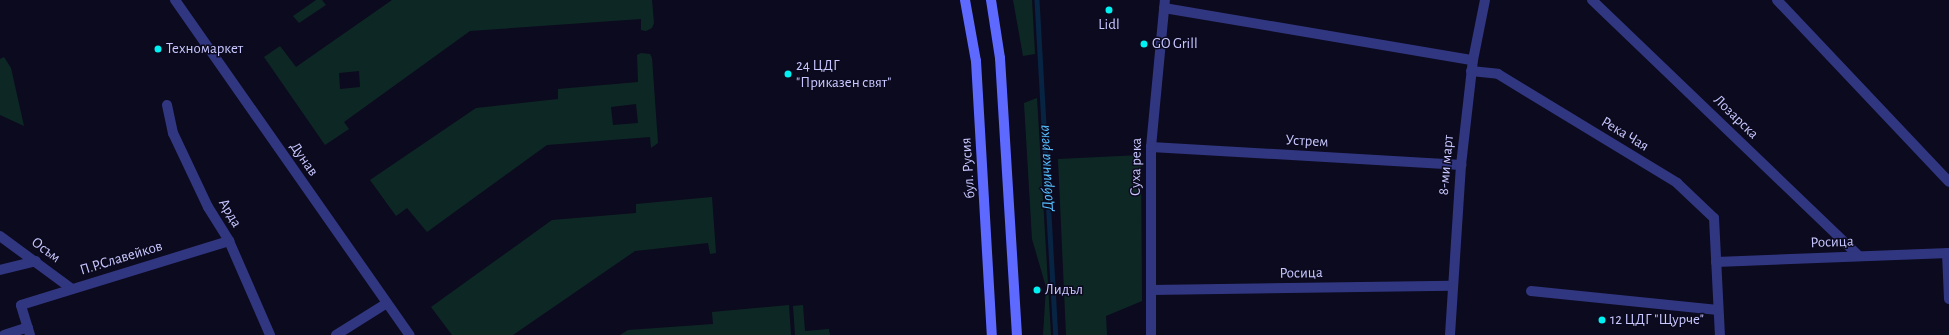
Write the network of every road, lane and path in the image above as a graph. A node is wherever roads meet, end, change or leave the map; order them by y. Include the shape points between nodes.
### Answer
1 (175, 0) edge
2 (965, 0) edge
3 (991, 0) edge
4 (1486, 0) edge
5 (1592, 0) edge
6 (1777, 0) edge
7 (1164, 4) edge
8 (1473, 60) junction
9 (1471, 71) junction
10 (167, 105) dead end
11 (1151, 147) junction
12 (1461, 165) junction
13 (1949, 182) edge
14 (0, 236) edge
15 (229, 241) junction
16 (1948, 253) edge
17 (1859, 256) junction
18 (36, 261) junction
19 (1716, 262) junction
20 (0, 270) edge
21 (1452, 286) junction
22 (72, 289) junction
23 (1150, 290) junction
24 (1531, 291) dead end
25 (1949, 299) edge
26 (387, 304) junction
27 (1718, 310) junction
28 (29, 331) edge
29 (4, 335) edge
30 (270, 335) edge
31 (336, 335) edge
32 (410, 335) edge
33 (992, 335) edge
34 (1017, 335) edge
35 (1151, 335) edge
36 (1450, 335) edge
37 (1720, 335) edge

1 - 26 street, Дунав
2 - 33 main road, бул. Русия via 976,61
3 - 34 main road via 1000,58
4 - 8 street, 8-ми март
5 - 17 street, Лозарска
6 - 13 street
7 - 8 street
7 - 11 street, Суха река
8 - 9 street, 8-ми март
9 - 12 street, 8-ми март
9 - 19 street, Река Чая via 1498,74 1677,183 1714,218
10 - 15 street, Арда via 173,133 208,207
11 - 12 street, Устрем
11 - 23 street, Суха река
12 - 21 street, 8-ми март
14 - 18 street, Осъм
15 - 22 street, П.Р.Славейков
15 - 30 street, Арда
16 - 17 street, Росица
16 - 25 street
17 - 19 street, Росица
18 - 20 street
18 - 22 street, Осъм
19 - 27 street, Река Чая
21 - 23 street, Росица
21 - 36 street, 8-ми март
22 - 28 street, П.Р.Славейков via 20,304
23 - 35 street, Суха река
24 - 27 street
26 - 31 street
26 - 32 street, Дунав
27 - 37 street, Река Чая
28 - 29 street

